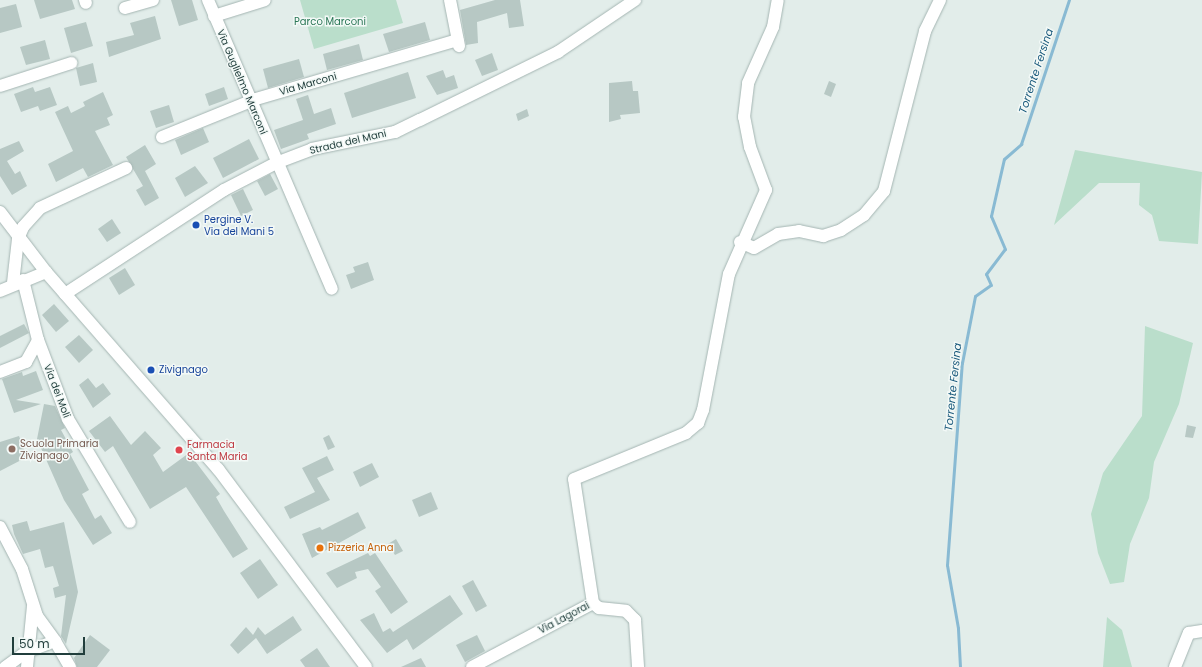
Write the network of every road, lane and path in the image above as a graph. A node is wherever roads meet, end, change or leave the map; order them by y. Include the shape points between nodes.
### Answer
1 (153, 0) edge
2 (208, 0) edge
3 (265, 0) edge
4 (450, 0) edge
5 (636, 0) edge
6 (778, 0) edge
7 (940, 0) edge
8 (125, 8) dead end
9 (214, 16) junction
10 (71, 63) dead end
11 (0, 86) edge
12 (251, 101) junction
13 (162, 137) dead end
14 (276, 163) junction
15 (126, 168) dead end
16 (0, 212) edge
17 (18, 239) junction
18 (740, 242) junction
19 (46, 272) junction
20 (18, 281) junction
21 (332, 289) dead end
22 (0, 291) edge
23 (65, 294) junction
24 (38, 340) junction
25 (0, 372) edge
26 (130, 522) dead end
27 (0, 527) edge
28 (592, 603) junction
29 (33, 604) junction
30 (1202, 631) edge
31 (55, 641) junction
32 (26, 652) junction
33 (5, 667) edge
34 (27, 667) edge
35 (70, 667) edge
36 (366, 667) edge
37 (472, 667) edge
38 (638, 667) edge
39 (1175, 667) edge

1 - 8 street
2 - 9 street, Via Guglielmo Marconi
3 - 9 street
4 - 12 street, Via Marconi via 458,43
5 - 14 street, Strada del Mani via 558,52 395,132 312,149
6 - 18 street via 773,27 748,83 744,117 750,147 766,190
7 - 18 street via 925,31 884,191 864,215 841,230 823,236 798,231 778,234 754,248
9 - 12 street, Via Guglielmo Marconi
10 - 11 street
12 - 13 street, Via Marconi
12 - 14 street, Via Guglielmo Marconi
14 - 21 street, Via Guglielmo Marconi
14 - 23 street, Strada del Mani via 224,190
15 - 17 street via 40,208 23,227
16 - 17 street
17 - 19 street
17 - 20 street, Via dei Moli
18 - 28 street via 729,274 703,410 698,423 686,432 574,479
19 - 20 street
19 - 23 street
20 - 22 street
20 - 24 street, Via dei Moli
23 - 36 street via 218,469
24 - 25 street via 26,362
24 - 26 street, Via dei Moli via 68,419
27 - 29 street via 22,569
28 - 37 street, Via Lagorai
28 - 38 street, Via Lagorai via 599,608 626,611 635,620
29 - 31 street
29 - 32 street
30 - 39 street via 1189,633
31 - 32 street
31 - 35 street
32 - 33 street
32 - 34 street

